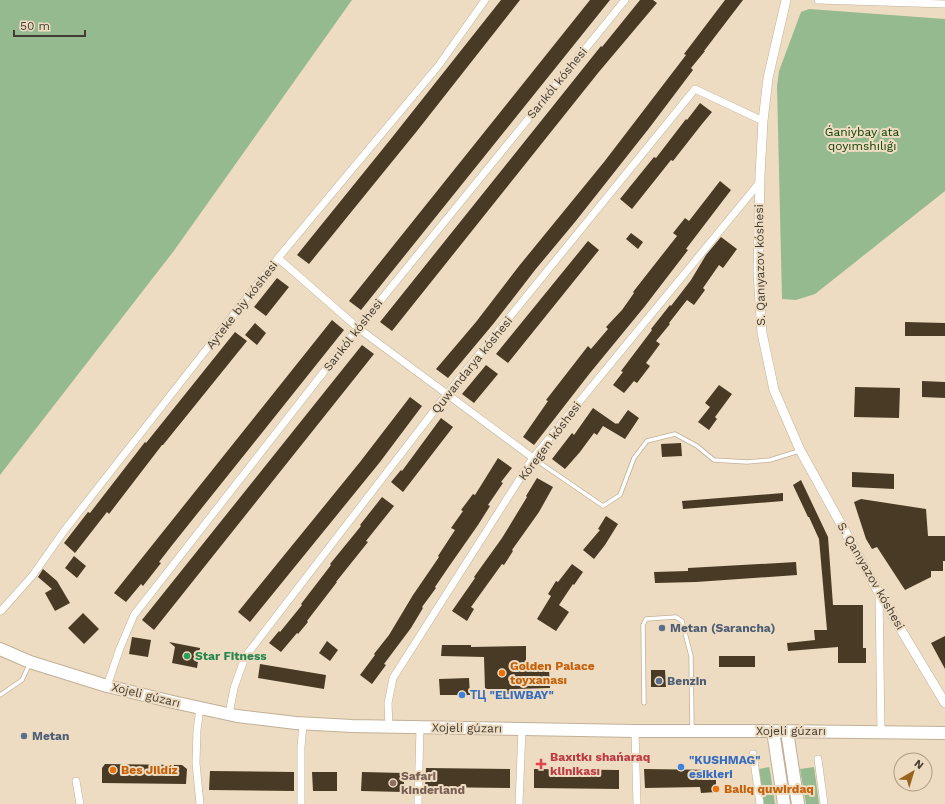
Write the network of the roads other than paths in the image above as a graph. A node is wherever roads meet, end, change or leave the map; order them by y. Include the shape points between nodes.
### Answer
1 (485, 0) edge
2 (625, 0) edge
3 (786, 0) edge
4 (818, 0) edge
5 (945, 4) edge
6 (763, 121) junction
7 (760, 182) junction
8 (278, 258) junction
9 (358, 328) junction
10 (447, 394) junction
11 (800, 450) junction
12 (533, 458) junction
13 (879, 592) junction
14 (1, 611) dead end
15 (0, 649) edge
16 (30, 662) junction
17 (107, 686) junction
18 (0, 695) edge
19 (644, 702) dead end
20 (945, 703) edge
21 (200, 708) junction
22 (229, 714) junction
23 (303, 724) junction
24 (389, 727) junction
25 (420, 728) junction
26 (522, 729) junction
27 (635, 731) junction
28 (692, 731) junction
29 (773, 731) junction
30 (787, 731) junction
31 (881, 732) junction
32 (945, 733) edge
33 (753, 754) dead end
34 (818, 759) dead end
35 (76, 781) dead end
36 (80, 804) edge
37 (200, 804) edge
38 (301, 804) edge
39 (418, 804) edge
40 (519, 804) edge
41 (637, 804) edge
42 (760, 804) edge
43 (784, 804) edge
44 (798, 804) edge
45 (824, 804) edge

1 - 8 street, Ayteke biy kóshesi via 439,64
2 - 9 street, Sarıkól kóshesi
3 - 6 street, S. Qanıyazov kóshesi via 768,78
4 - 5 street
6 - 7 street, S. Qanıyazov kóshesi
6 - 10 street, Quwandarya kóshesi via 695,89
7 - 11 street, S. Qanıyazov kóshesi via 758,272 762,333 774,390
7 - 12 street, Kóregen kóshesi
8 - 9 street
8 - 14 street, Ayteke biy kóshesi via 64,531 33,575
9 - 10 street
9 - 17 street, Sarıkól kóshesi via 134,616
10 - 12 street
10 - 22 street, Quwandarya kóshesi via 245,657 234,688
11 - 12 lane via 770,460 727,461 714,460 697,446 675,434 647,441 634,458 620,495 603,506
11 - 13 street, S. Qanıyazov kóshesi
12 - 24 street, Kóregen kóshesi via 393,678 388,703
13 - 20 street, S. Qanıyazov kóshesi
13 - 31 street
15 - 16 main road, Xojeli gúzarı
16 - 17 main road, Xojeli gúzarı
16 - 18 lane via 22,680
17 - 21 main road, Xojeli gúzarı
19 - 28 lane via 643,625 646,619 676,617 682,621 691,656
21 - 22 main road, Xojeli gúzarı
21 - 37 street via 196,763
22 - 23 main road, Xojeli gúzarı
23 - 24 main road, Xojeli gúzarı
23 - 38 street
24 - 25 main road, Xojeli gúzarı
25 - 26 main road, Xojeli gúzarı
25 - 39 street
26 - 27 main road, Xojeli gúzarı
26 - 40 street
27 - 28 main road, Xojeli gúzarı
27 - 41 street
28 - 29 main road, Xojeli gúzarı
29 - 30 main road, Xojeli gúzarı
29 - 43 main road
30 - 31 main road, Xojeli gúzarı
30 - 44 main road
31 - 32 main road, Xojeli gúzarı
33 - 42 street
34 - 45 street
35 - 36 street

